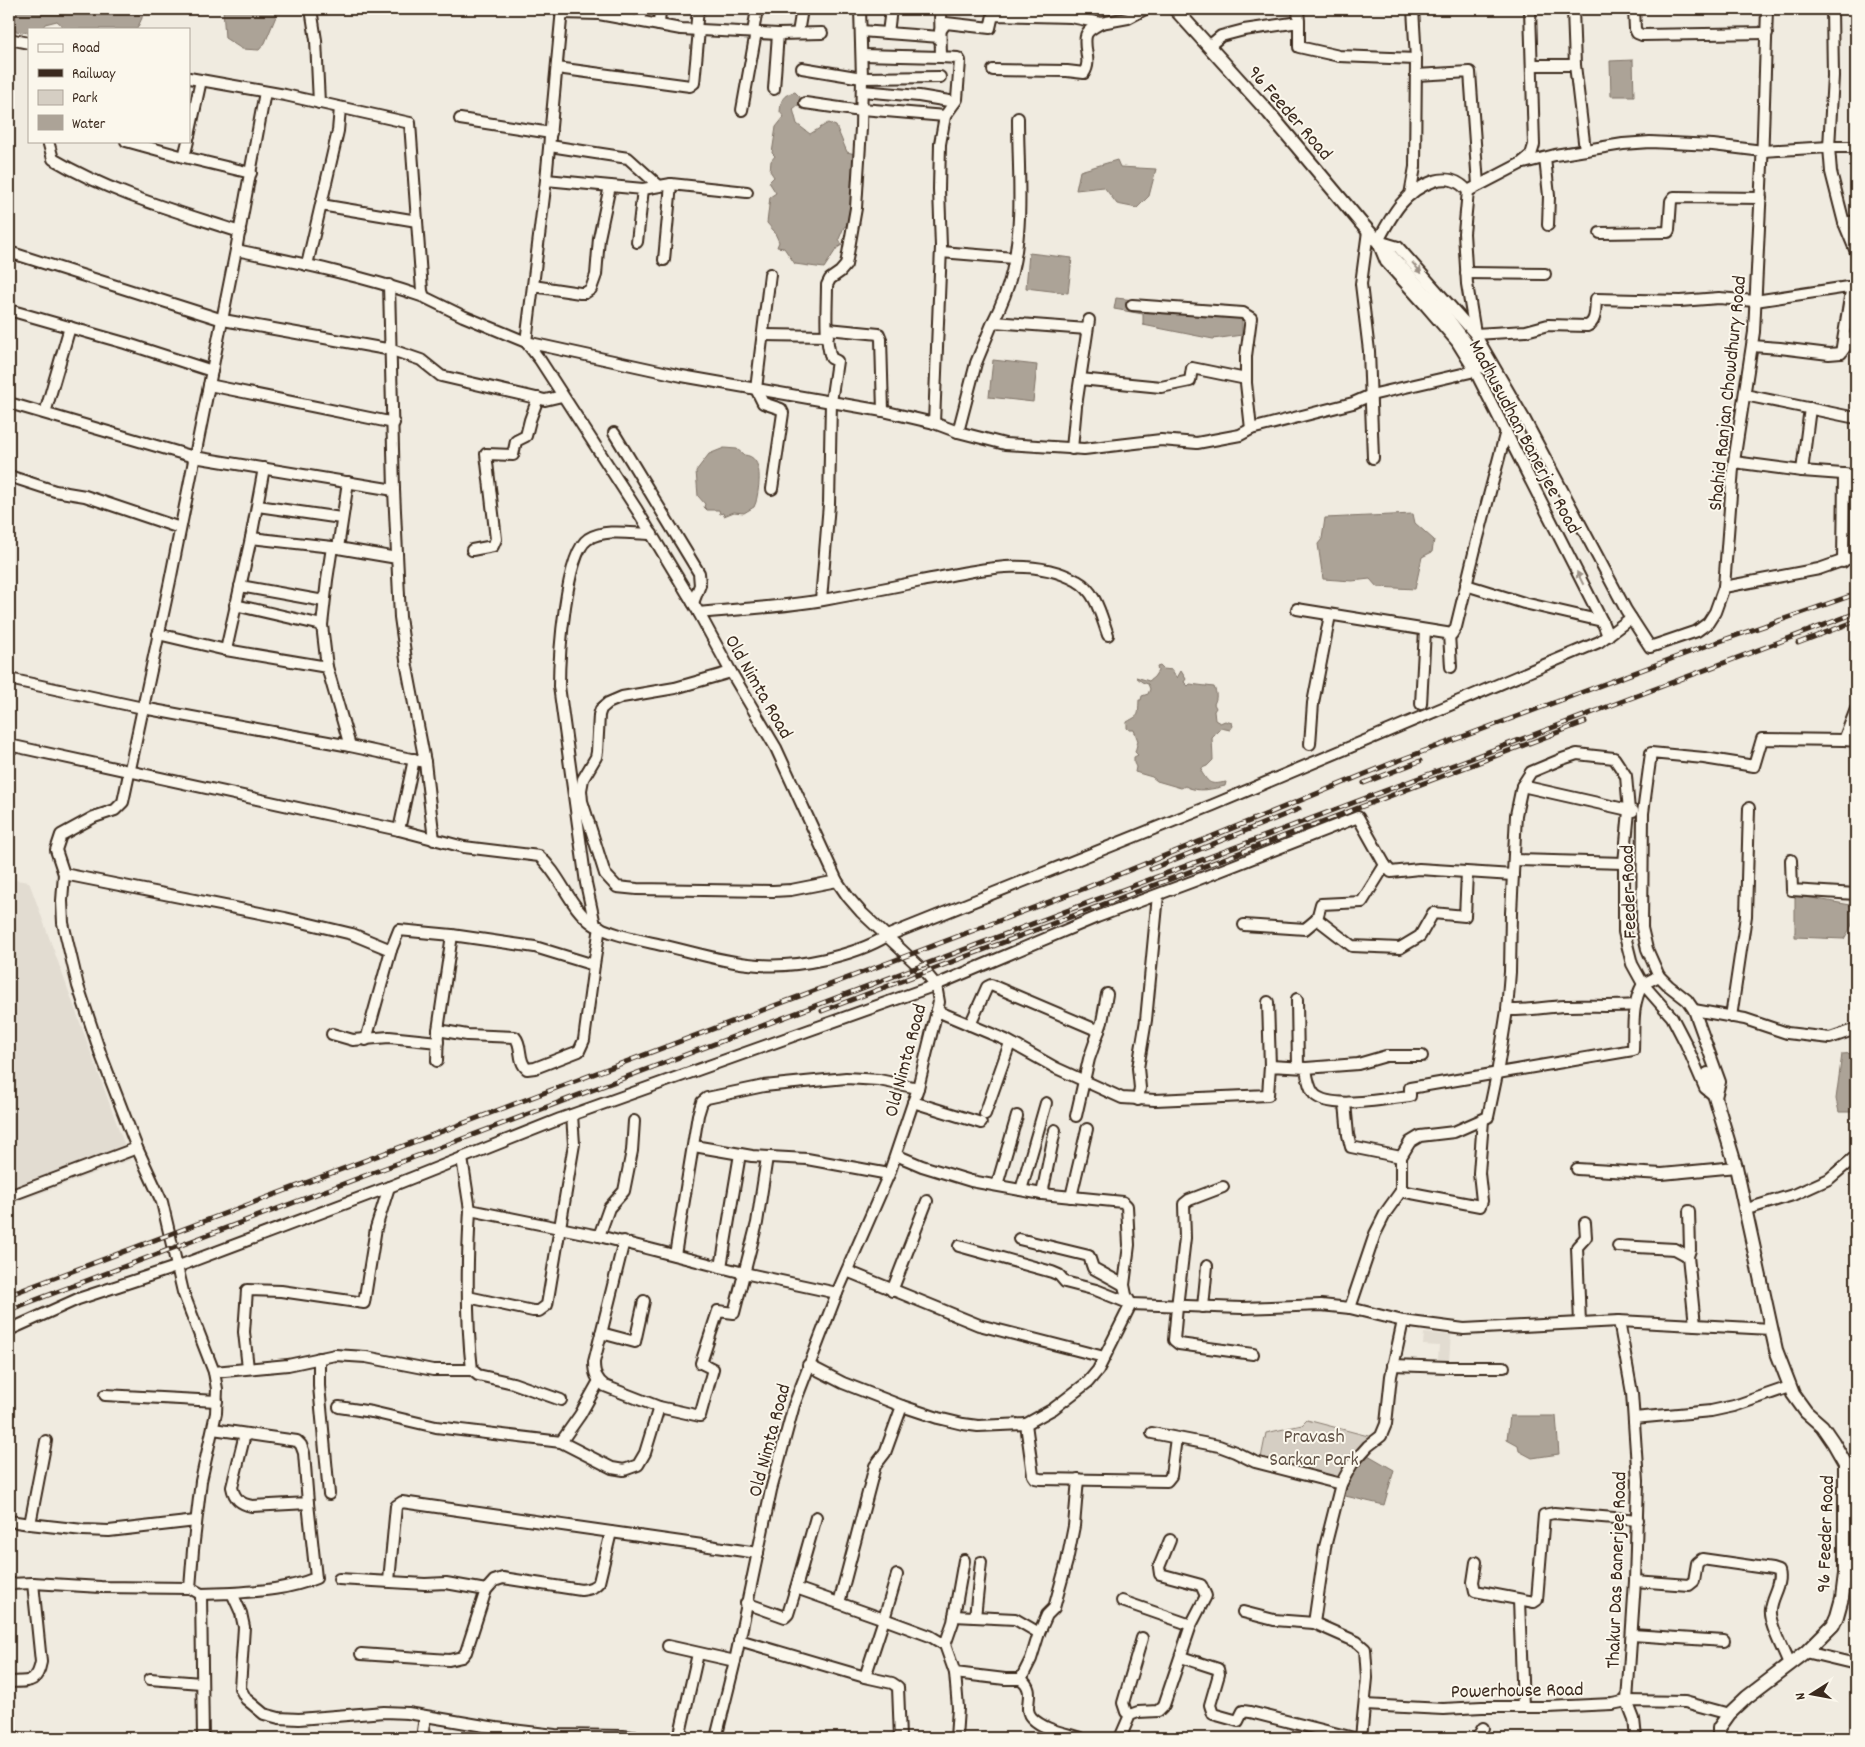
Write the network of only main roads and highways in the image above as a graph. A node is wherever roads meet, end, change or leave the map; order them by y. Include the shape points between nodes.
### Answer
1 (1174, 9) edge
2 (1479, 369) road end
3 (1708, 1074) dead end
4 (1850, 1535) edge
5 (1719, 1738) edge

1 - 2 main road, 96 Feeder Road via 1269,113 1456,330
3 - 4 main road, 96 Feeder Road via 1747,1209 1771,1329 1789,1387 1806,1412 1822,1426 1845,1463
4 - 5 main road, 96 Feeder Road via 1842,1598 1833,1625 1806,1652 1729,1714 1720,1728

